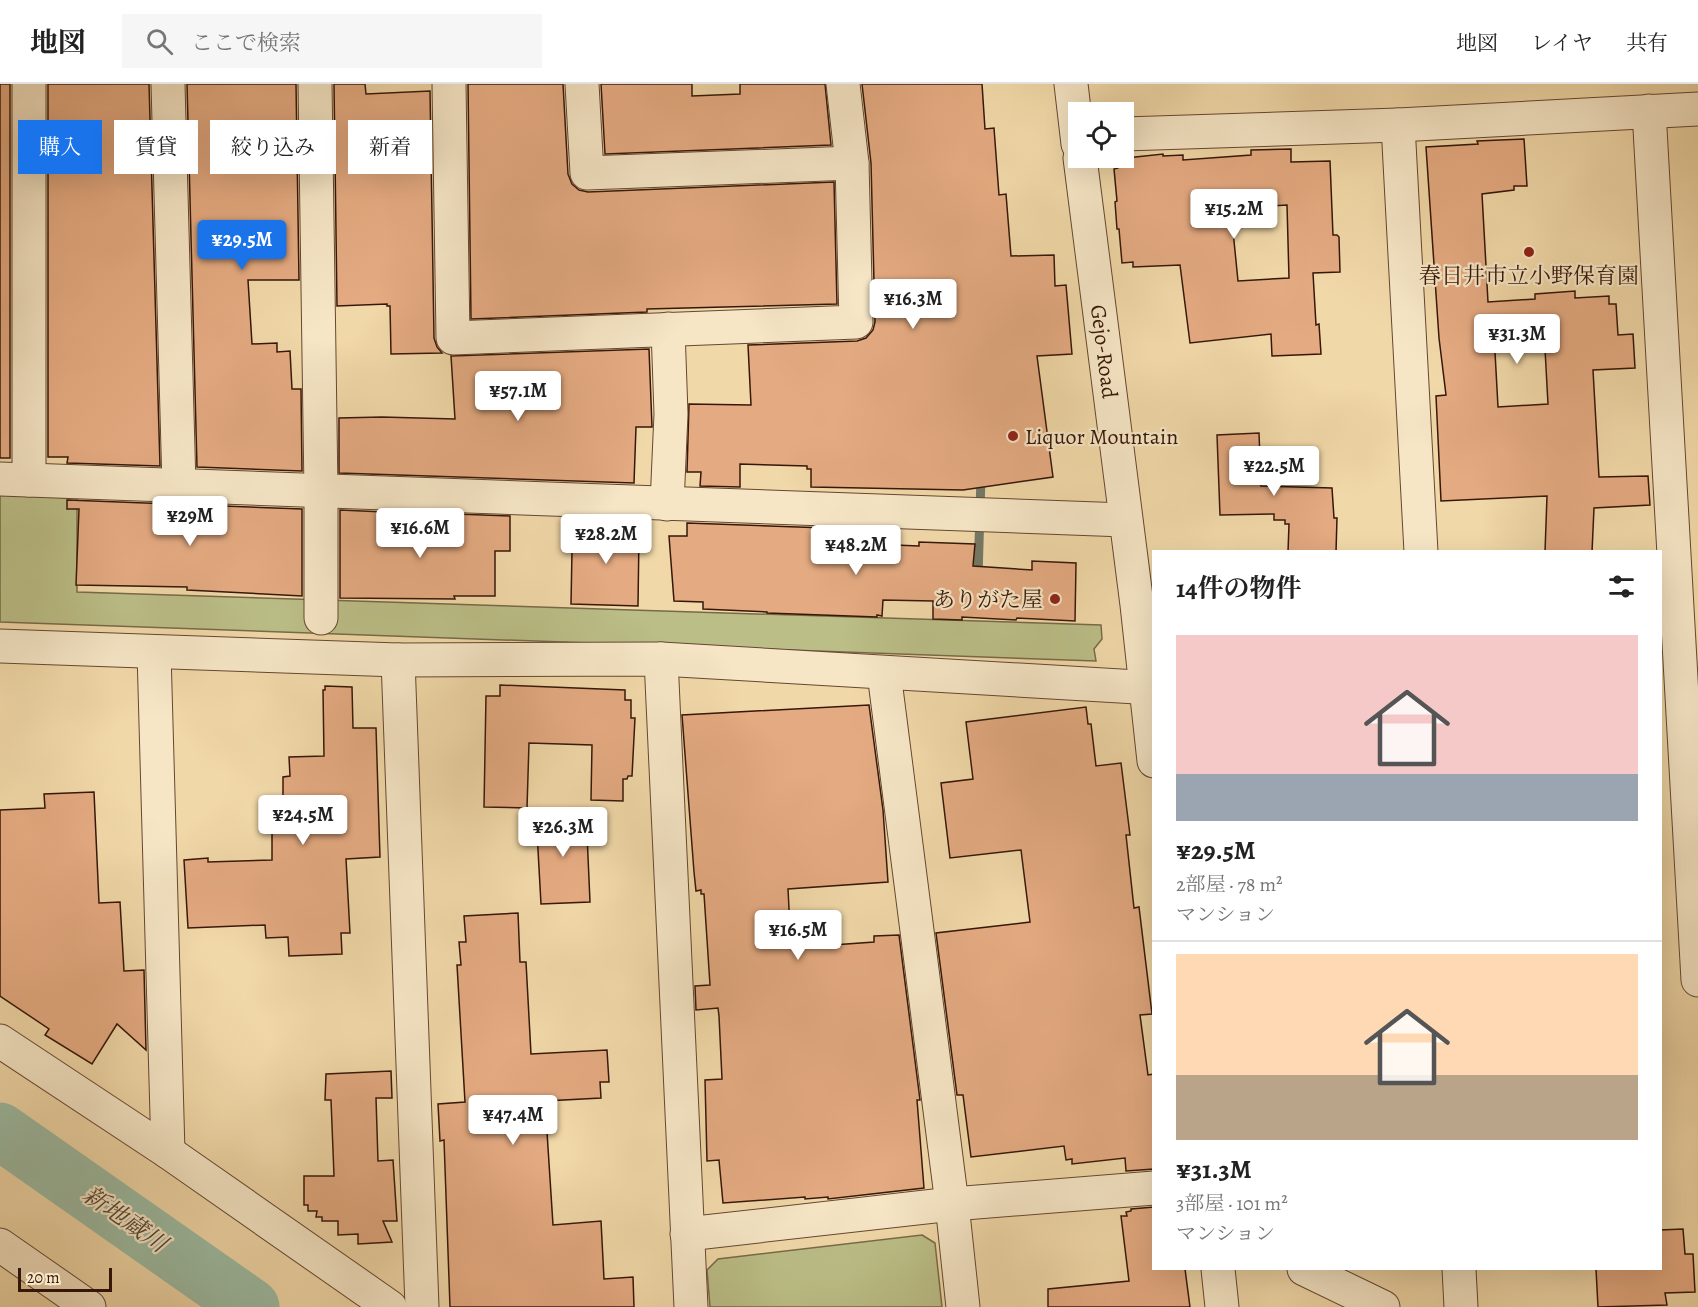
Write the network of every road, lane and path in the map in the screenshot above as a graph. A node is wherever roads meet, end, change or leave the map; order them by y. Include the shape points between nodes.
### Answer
1 (29, 84) edge
2 (168, 84) edge
3 (315, 84) edge
4 (449, 84) edge
5 (582, 84) edge
6 (843, 84) edge
7 (1071, 84) edge
8 (1073, 102) edge
9 (1698, 109) edge
10 (1650, 111) junction
11 (1398, 125) junction
12 (1134, 134) edge
13 (852, 163) junction
14 (1082, 168) edge
15 (668, 329) junction
16 (15, 480) edge
17 (179, 486) junction
18 (321, 491) junction
19 (667, 504) junction
20 (1125, 520) junction
21 (1421, 550) edge
22 (1145, 605) edge
23 (321, 618) dead end
24 (1679, 623) edge
25 (0, 646) edge
26 (154, 652) junction
27 (661, 659) junction
28 (398, 660) junction
29 (884, 674) junction
30 (1149, 688) edge
31 (1681, 704) edge
32 (1152, 731) edge
33 (1698, 980) edge
34 (0, 1041) edge
35 (168, 1152) junction
36 (1152, 1188) edge
37 (952, 1204) junction
38 (687, 1234) junction
39 (0, 1245) edge
40 (1218, 1270) edge
41 (1306, 1270) edge
42 (1459, 1270) edge
43 (90, 1307) edge
44 (390, 1307) edge
45 (422, 1307) edge
46 (691, 1307) edge
47 (963, 1307) edge
48 (1222, 1307) edge
49 (1383, 1307) edge
50 (1461, 1307) edge

1 - 16 street
2 - 17 street
3 - 18 street
4 - 15 street via 453,338
5 - 13 street via 587,173
6 - 13 street
7 - 8 street, Gejo-Road
9 - 10 street
10 - 11 street
10 - 24 street
11 - 12 street
11 - 21 street
13 - 15 street via 856,322
14 - 20 street, Gejo-Road
15 - 19 street via 671,414
16 - 17 street
17 - 18 street
18 - 19 street
18 - 23 street
19 - 20 street
20 - 22 street, Gejo-Road
22 - 30 street, Gejo-Road
24 - 31 street
25 - 26 street
26 - 28 street
26 - 35 street
27 - 28 street
27 - 29 street
27 - 38 street
28 - 45 street
29 - 30 street
29 - 37 street
30 - 32 street, Gejo-Road
31 - 33 street
34 - 35 street
35 - 44 street
36 - 37 street
37 - 38 street
37 - 47 street
38 - 46 street
39 - 43 street
40 - 48 street
41 - 49 street
42 - 50 street

